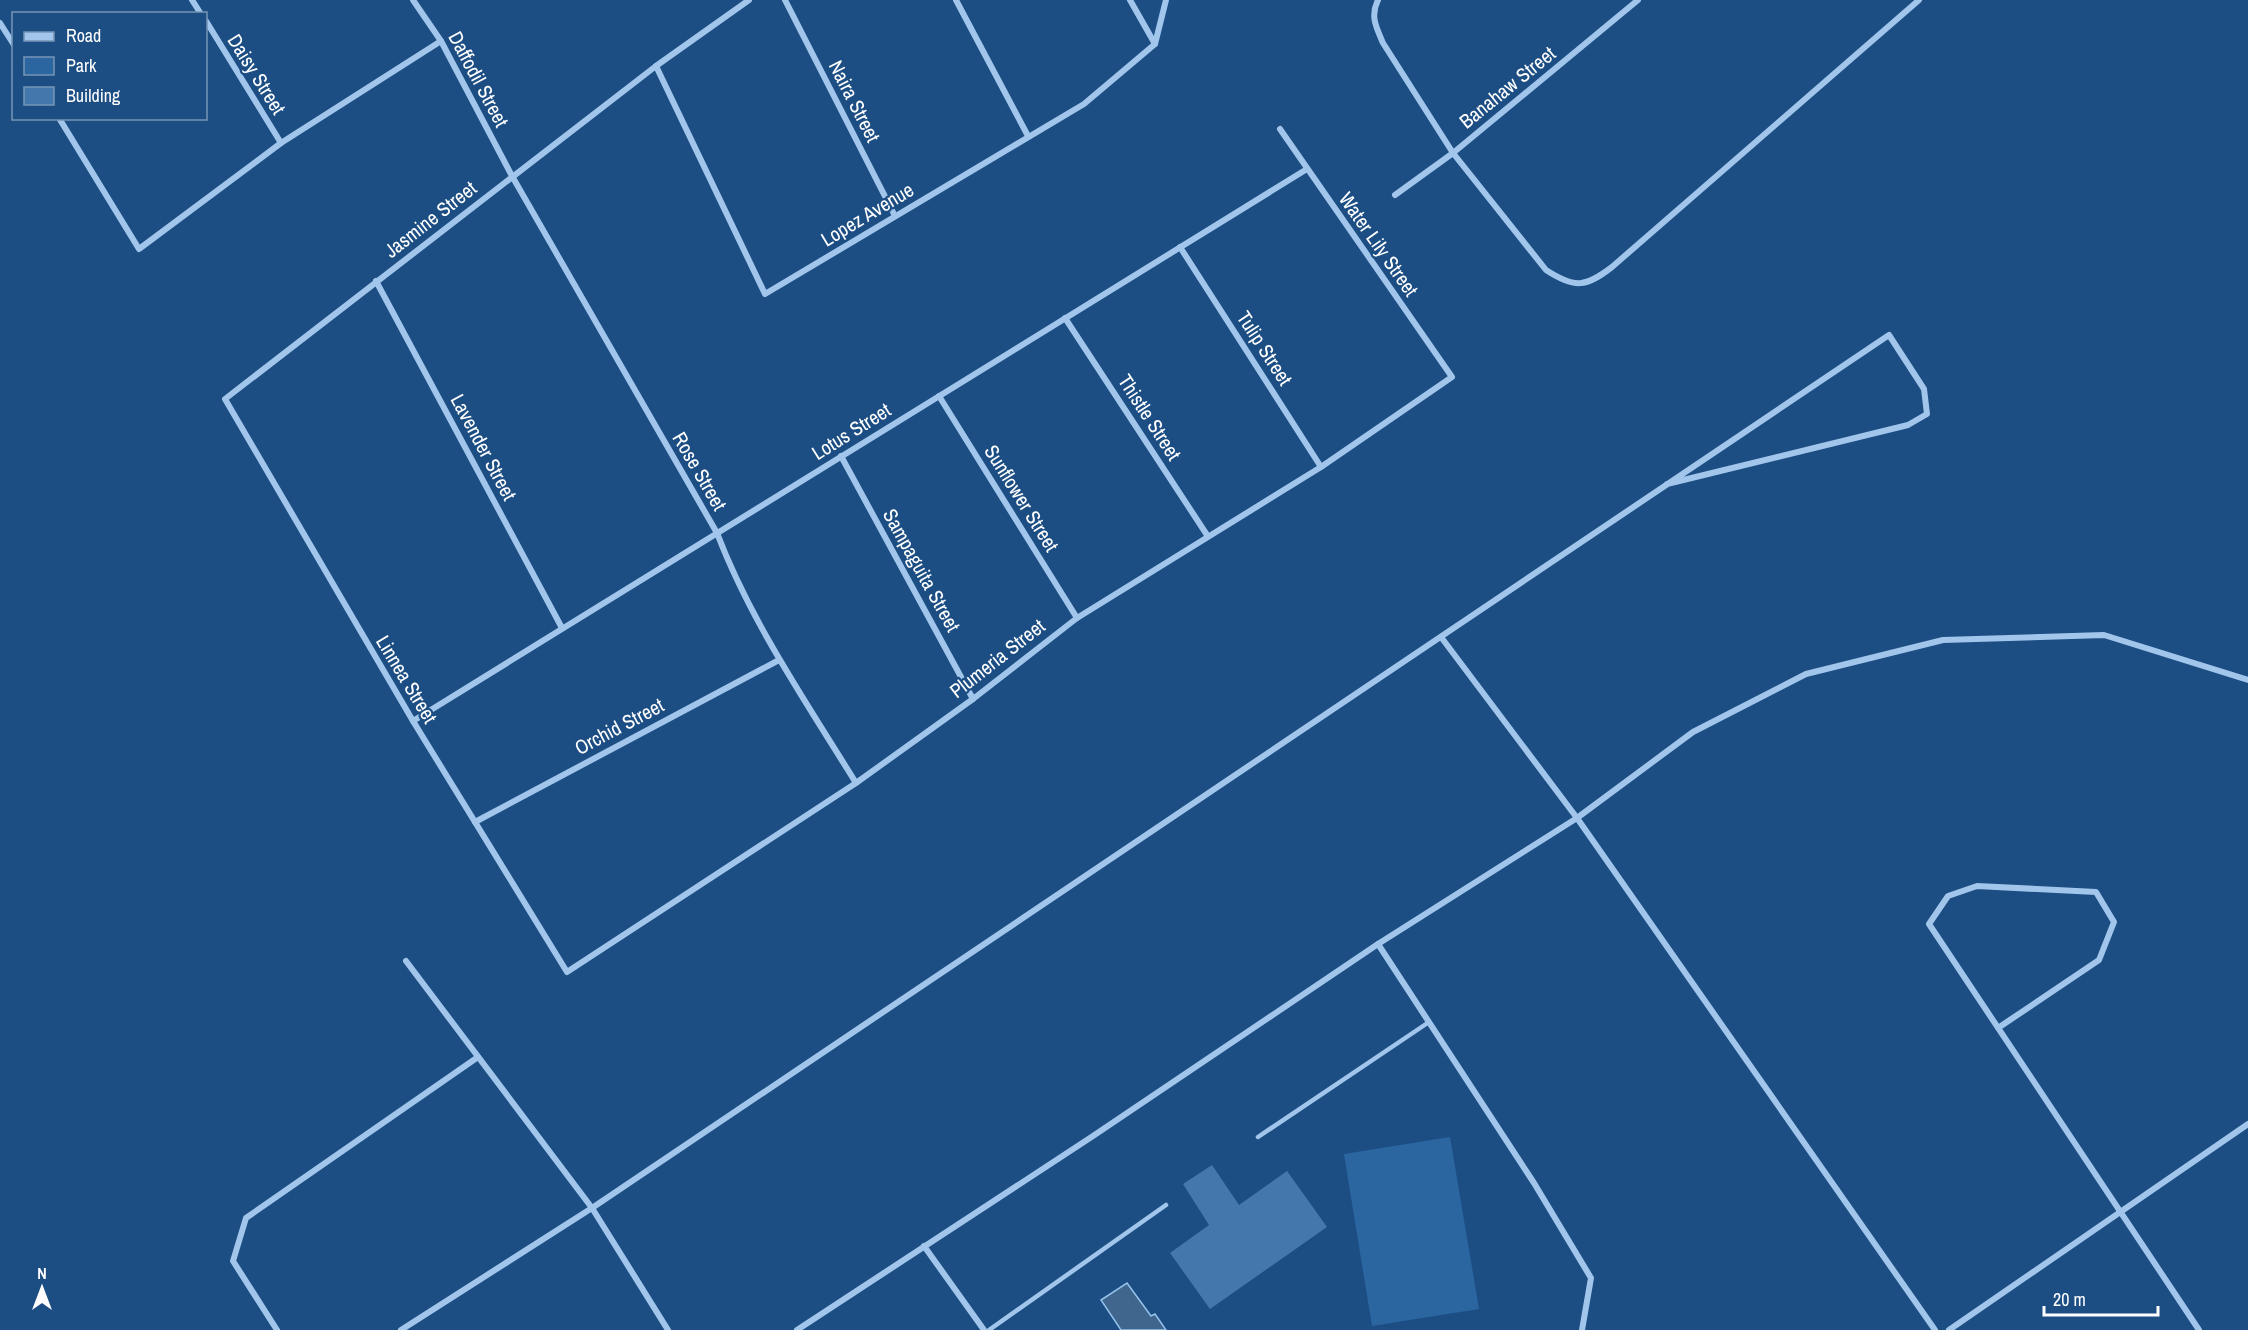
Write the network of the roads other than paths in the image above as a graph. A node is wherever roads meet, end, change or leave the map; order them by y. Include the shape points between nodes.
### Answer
1 (413, 0) edge
2 (749, 0) edge
3 (785, 0) edge
4 (956, 0) edge
5 (1130, 0) edge
6 (1166, 0) edge
7 (1378, 0) edge
8 (1638, 0) edge
9 (1919, 0) edge
10 (0, 23) edge
11 (207, 23) edge
12 (441, 41) junction
13 (12, 42) edge
14 (1155, 44) junction
15 (656, 66) junction
16 (60, 120) edge
17 (1280, 129) dead end
18 (1028, 136) junction
19 (281, 143) junction
20 (1453, 153) junction
21 (1307, 169) junction
22 (512, 176) junction
23 (1395, 195) dead end
24 (895, 216) junction
25 (1180, 247) junction
26 (376, 281) junction
27 (1065, 318) junction
28 (1452, 377) joint
29 (939, 396) junction
30 (225, 399) joint
31 (841, 456) junction
32 (1321, 467) junction
33 (1667, 484) junction
34 (717, 533) junction
35 (1207, 535) junction
36 (1077, 618) junction
37 (562, 628) junction
38 (1441, 637) junction
39 (779, 660) junction
40 (2248, 680) edge
41 (973, 699) junction
42 (413, 721) junction
43 (856, 783) junction
44 (1577, 818) junction
45 (475, 822) junction
46 (1377, 944) junction
47 (406, 961) dead end
48 (567, 972) joint
49 (1428, 1022) junction
50 (1998, 1028) junction
51 (478, 1057) junction
52 (2248, 1124) edge
53 (1258, 1137) dead end
54 (1166, 1205) dead end
55 (592, 1208) junction
56 (2119, 1210) junction
57 (924, 1246) junction
58 (277, 1330) edge
59 (401, 1330) edge
60 (669, 1330) edge
61 (797, 1330) edge
62 (984, 1330) edge
63 (990, 1330) edge
64 (1582, 1330) edge
65 (1935, 1330) edge
66 (1949, 1330) edge
67 (2199, 1330) edge

1 - 12 street, Daffodil Street
2 - 15 street, Jasmine Street
3 - 24 street, Naira Street
4 - 18 street
5 - 14 street
6 - 14 street
7 - 20 street via 1373,11 1383,43
8 - 20 street, Banahaw Street
9 - 20 street via 1612,267 1582,285 1562,281 1546,270
10 - 13 street
11 - 19 street, Daisy Street
12 - 19 street
12 - 22 street, Daffodil Street
14 - 18 street, Lopez Avenue via 1084,104
15 - 22 street, Jasmine Street
15 - 24 street, Lopez Avenue via 765,294
16 - 19 street via 139,249
17 - 21 street, Water Lily Street
18 - 24 street, Lopez Avenue
20 - 23 street, Banahaw Street
21 - 25 street, Lotus Street
21 - 28 street, Water Lily Street
22 - 26 street, Jasmine Street
22 - 34 street, Rose Street
25 - 27 street, Lotus Street
25 - 32 street, Tulip Street
26 - 30 street, Jasmine Street
26 - 37 street, Lavender Street
27 - 29 street, Lotus Street
27 - 35 street, Thistle Street
28 - 32 street, Plumeria Street
29 - 31 street, Lotus Street
29 - 36 street, Sunflower Street
30 - 42 street, Linnea Street
31 - 34 street, Lotus Street
31 - 41 street, Sampaguita Street
32 - 35 street, Plumeria Street
33 - 33 street via 1889,334 1924,389 1928,414 1908,425
33 - 38 street
34 - 37 street, Lotus Street
34 - 39 street, Rose Street
35 - 36 street, Plumeria Street
36 - 41 street, Plumeria Street
37 - 42 street, Lotus Street
38 - 44 street
38 - 55 street
39 - 43 street, Rose Street
39 - 45 street, Orchid Street
40 - 44 street via 2104,635 1943,640 1806,674 1693,732
41 - 43 street, Plumeria Street
42 - 45 street, Linnea Street
43 - 48 street, Plumeria Street
44 - 46 street
44 - 65 street
45 - 48 street, Linnea Street
46 - 49 street
46 - 57 street
47 - 51 street
49 - 53 lane
49 - 64 street via 1591,1278
50 - 50 street via 1929,924 1948,896 1977,886 2096,892 2114,922 2099,960
50 - 56 street
51 - 55 street
51 - 58 street via 246,1218 233,1261
52 - 56 street
54 - 63 lane
55 - 59 street
55 - 60 street
56 - 66 street
56 - 67 street
57 - 61 street
57 - 62 street

